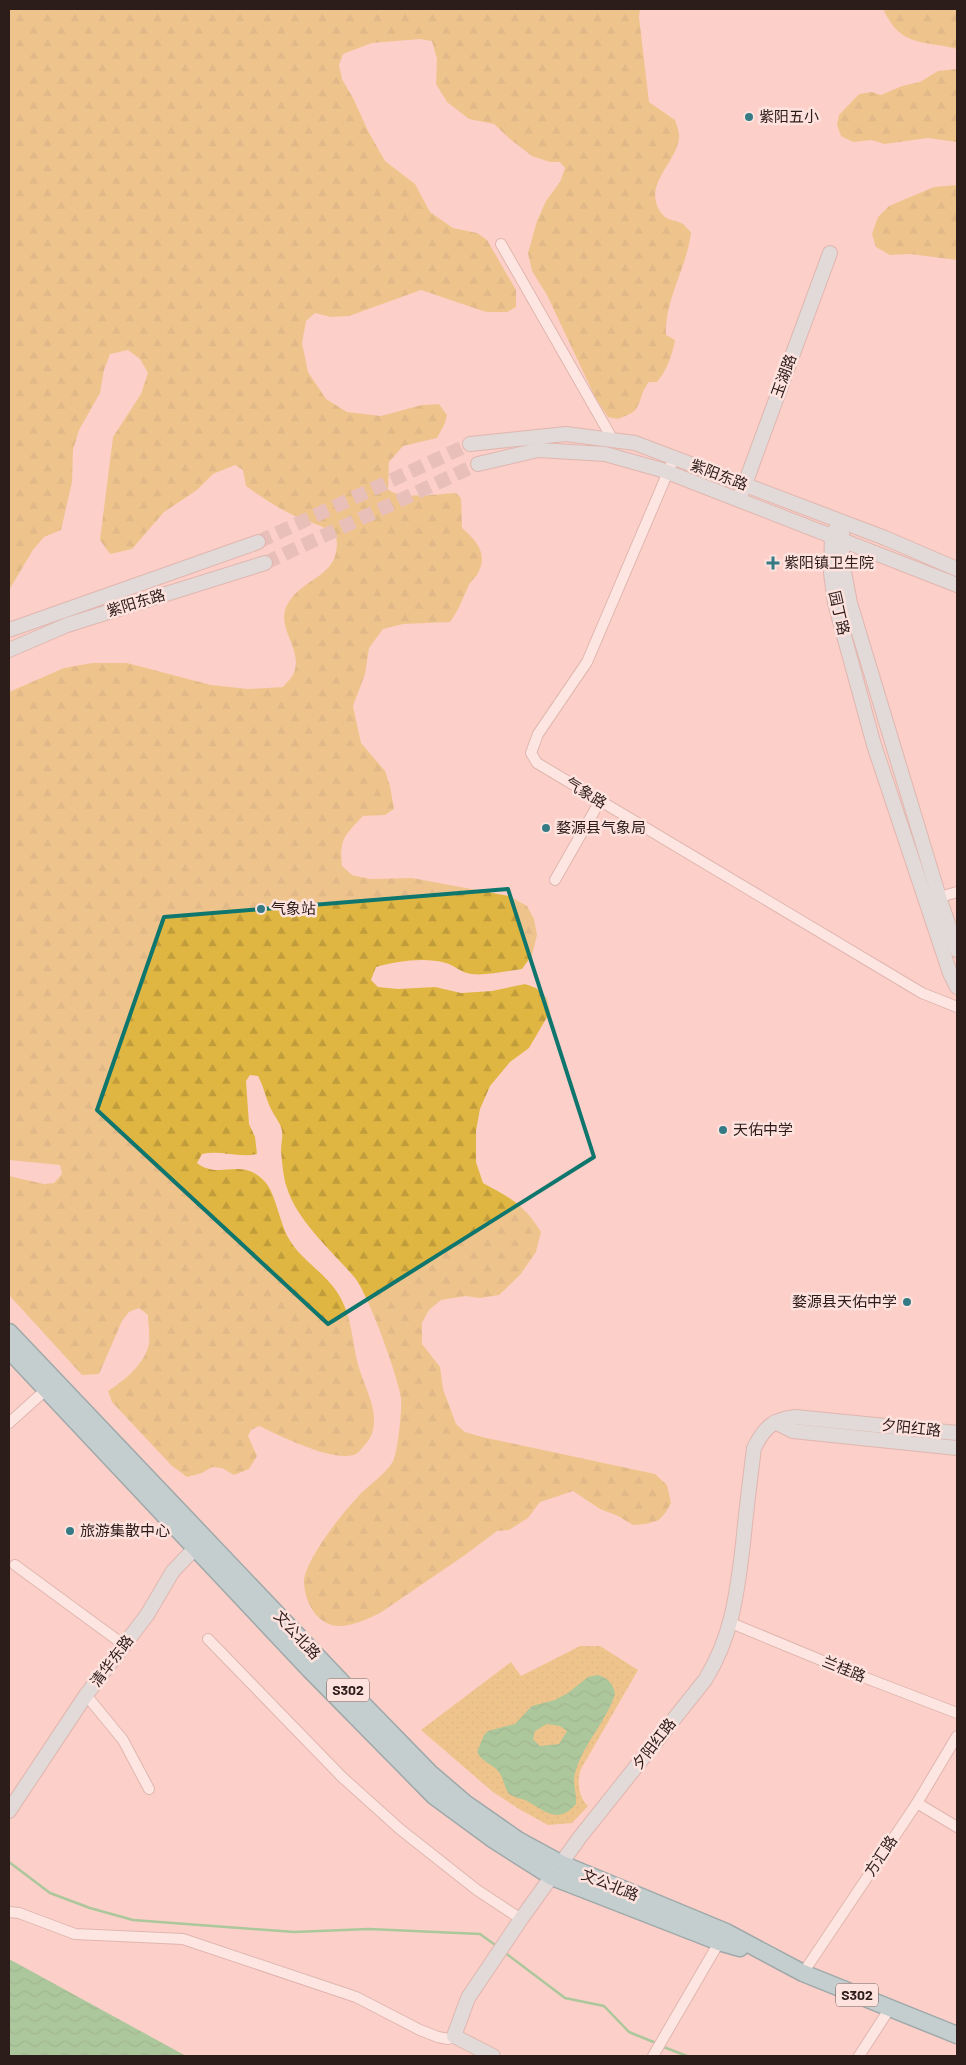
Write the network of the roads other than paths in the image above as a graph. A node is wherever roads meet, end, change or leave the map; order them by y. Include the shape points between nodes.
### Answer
1 (501, 244) dead end
2 (830, 253) dead end
3 (613, 440) junction
4 (470, 444) tunnel mouth
5 (674, 458) junction
6 (478, 464) tunnel mouth
7 (669, 473) junction
8 (744, 484) junction
9 (739, 500) junction
10 (841, 521) junction
11 (837, 538) junction
12 (258, 542) tunnel mouth
13 (266, 563) tunnel mouth
14 (957, 569) edge
15 (957, 585) edge
16 (9, 630) edge
17 (9, 650) edge
18 (600, 801) junction
19 (555, 880) dead end
20 (957, 892) edge
21 (933, 899) junction
22 (957, 950) edge
23 (957, 987) edge
24 (957, 1006) edge
25 (9, 1332) edge
26 (9, 1350) edge
27 (50, 1385) junction
28 (775, 1422) junction
29 (9, 1423) edge
30 (957, 1433) edge
31 (957, 1448) edge
32 (200, 1543) junction
33 (16, 1565) dead end
34 (731, 1623) junction
35 (208, 1640) dead end
36 (124, 1645) junction
37 (86, 1695) junction
38 (957, 1713) edge
39 (957, 1736) edge
40 (149, 1789) dead end
41 (917, 1803) junction
42 (9, 1811) edge
43 (957, 1827) edge
44 (557, 1870) junction
45 (9, 1912) edge
46 (521, 1919) junction
47 (722, 1937) junction
48 (803, 1973) junction
49 (890, 2008) junction
50 (957, 2035) edge
51 (454, 2036) junction
52 (654, 2053) edge
53 (493, 2056) edge
54 (859, 2056) edge

1 - 3 street
2 - 8 main road, 玉湖路
3 - 4 main road, 紫阳东路 via 566,434
3 - 5 main road, 紫阳东路 via 635,443
5 - 7 street, 气象路
5 - 8 main road, 紫阳东路
6 - 7 main road, 紫阳东路 via 538,450 605,454
7 - 9 main road, 紫阳东路
7 - 18 street, 气象路 via 588,662 538,734 531,754 537,763
8 - 9 main road, 玉湖路
8 - 10 main road, 紫阳东路
9 - 11 main road, 紫阳东路
10 - 11 main road
10 - 14 main road, 紫阳东路
11 - 15 main road, 紫阳东路
11 - 21 main road, 园丁路 via 831,573 835,603 874,745
12 - 16 main road, 紫阳东路
13 - 17 main road, 紫阳东路 via 67,624
18 - 19 street
18 - 24 street, 气象路 via 922,993
20 - 21 street
21 - 22 main road, 园丁路
21 - 23 main road, 园丁路 via 950,973
25 - 27 main road, 文公北路 / S302
26 - 27 main road, 文公北路 / S302
27 - 29 street
27 - 32 main road, 文公北路 / S302
28 - 30 main road, 夕阳红路 via 796,1417
28 - 31 main road, 夕阳红路 via 793,1431
28 - 34 main road, 夕阳红路 via 762,1433 754,1448
32 - 36 main road, 清华东路 via 173,1571 147,1615
32 - 44 main road, 文公北路 / S302 via 336,1697 434,1796 494,1840
33 - 36 street
34 - 38 street, 兰桂路
34 - 44 main road, 夕阳红路 via 715,1664 704,1680
35 - 46 street via 342,1777 401,1830 477,1890
36 - 37 main road, 清华东路
37 - 40 street via 123,1740
37 - 42 main road, 清华东路
39 - 41 street, 方汇路
41 - 43 street
41 - 48 street, 方汇路
44 - 46 main road, 夕阳红路
44 - 47 main road, 文公北路 / S302
45 - 51 street via 75,1934 183,1939 356,1997 438,2037 448,2039
46 - 51 main road, 夕阳红路 via 468,1998
47 - 48 main road, 文公北路 / S302 via 734,1947 759,1951
47 - 52 street
48 - 49 main road, 文公北路 / S302
49 - 50 main road, 文公北路 / S302
49 - 54 street
51 - 53 main road

